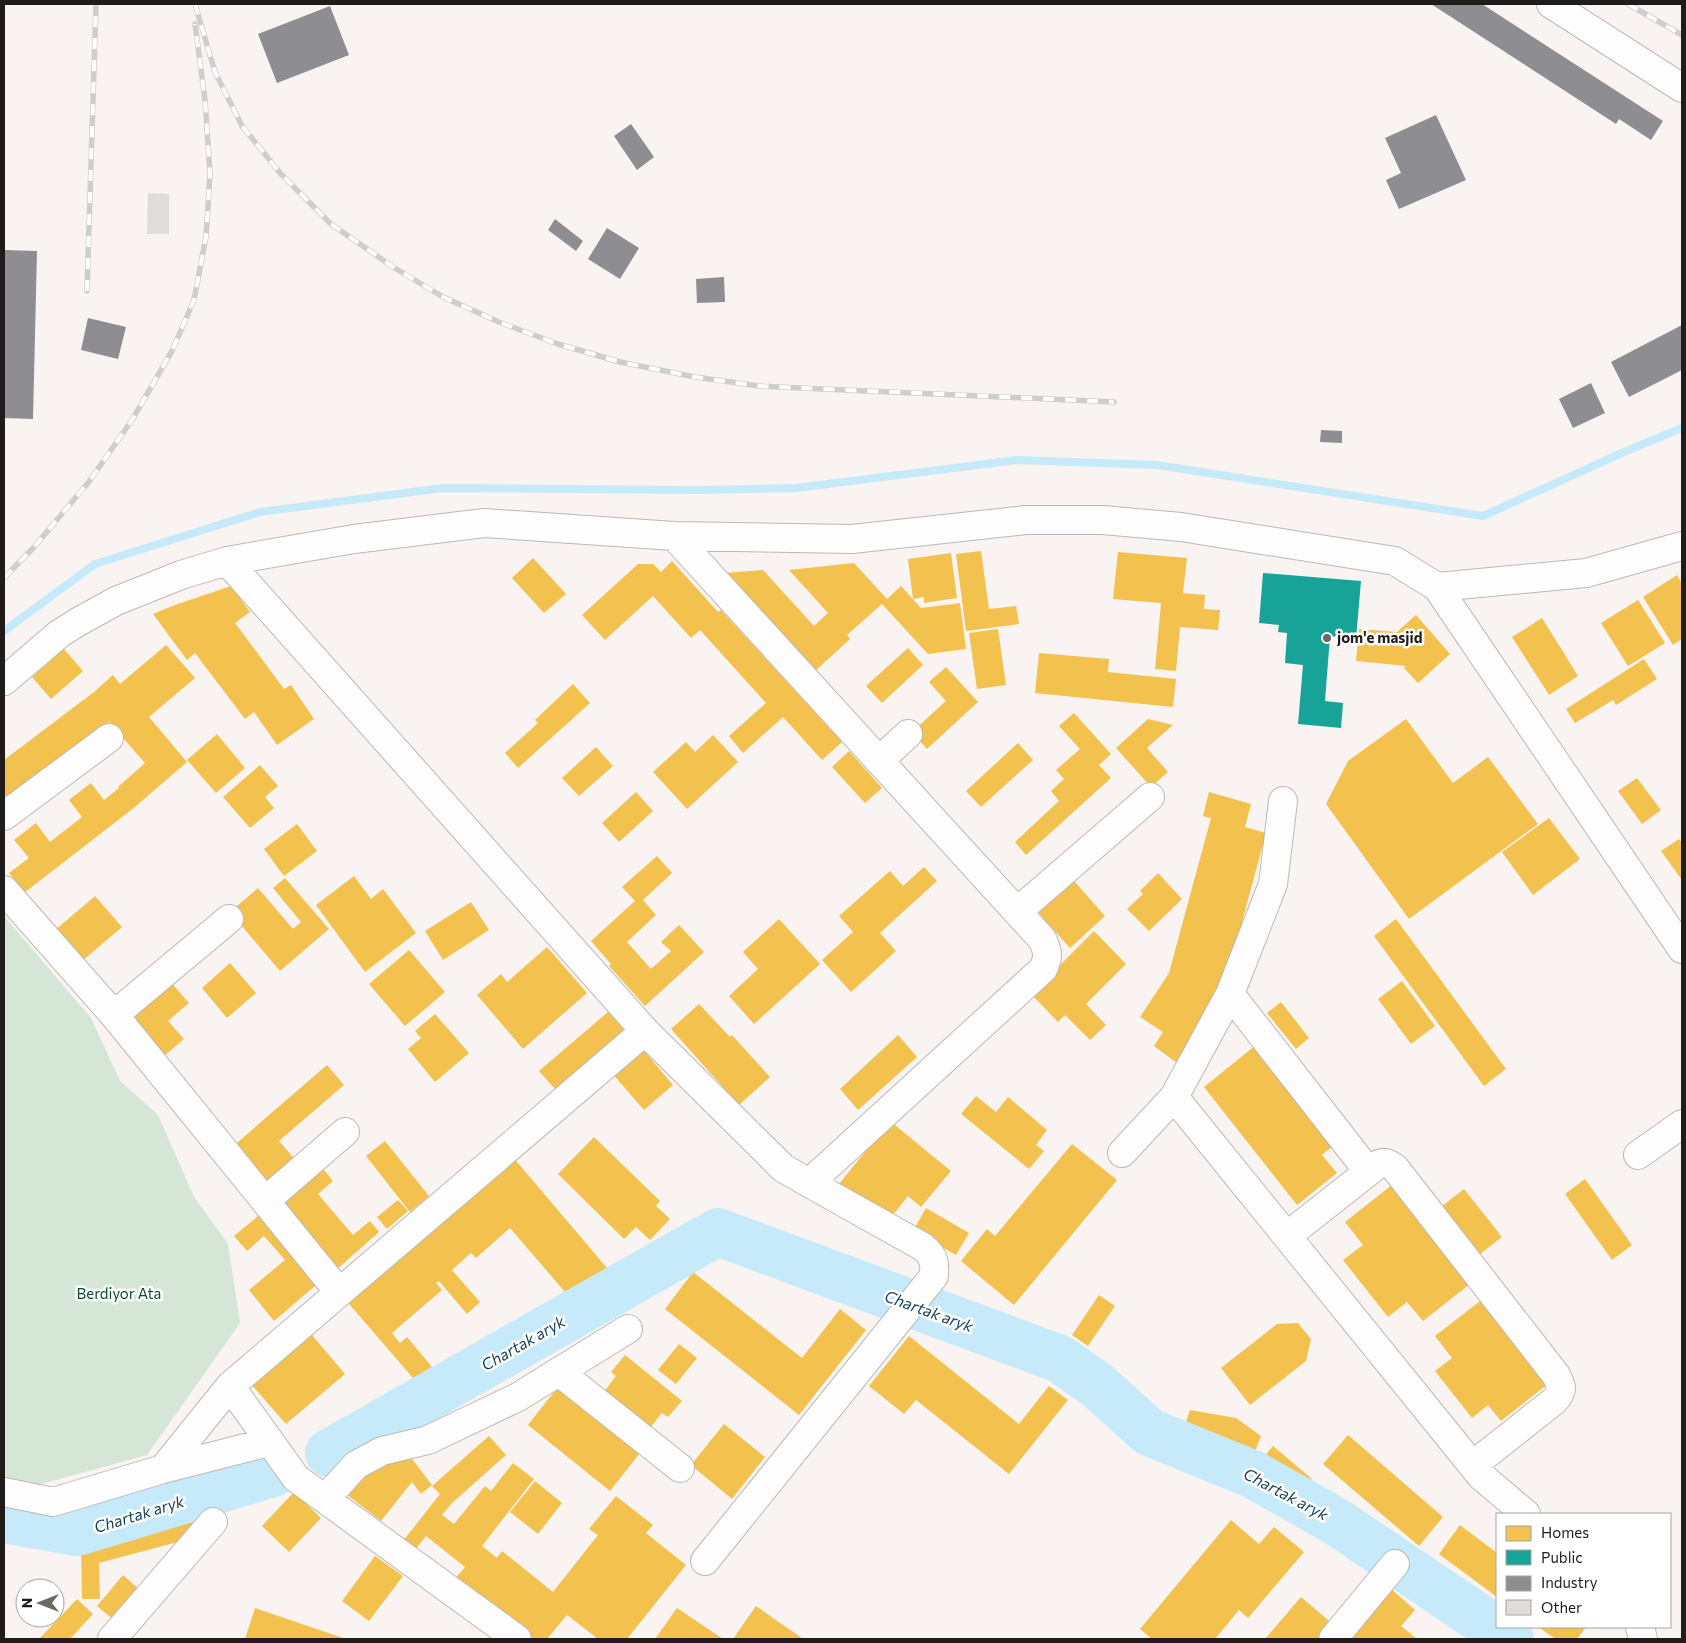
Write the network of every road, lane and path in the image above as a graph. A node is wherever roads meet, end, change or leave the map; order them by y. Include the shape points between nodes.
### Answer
1 (1551, 4) edge
2 (1682, 88) edge
3 (674, 536) junction
4 (1682, 546) edge
5 (227, 561) junction
6 (1437, 587) junction
7 (4, 681) edge
8 (908, 734) dead end
9 (109, 738) dead end
10 (879, 761) junction
11 (1150, 797) dead end
12 (1283, 802) dead end
13 (4, 816) edge
14 (4, 890) edge
15 (1017, 912) junction
16 (229, 920) dead end
17 (1682, 949) edge
18 (1230, 994) junction
19 (114, 1015) junction
20 (645, 1031) junction
21 (1174, 1097) junction
22 (1682, 1124) edge
23 (345, 1132) dead end
24 (1122, 1153) dead end
25 (1638, 1156) dead end
26 (1368, 1171) junction
27 (809, 1183) junction
28 (265, 1201) junction
29 (1287, 1236) junction
30 (339, 1292) junction
31 (628, 1329) dead end
32 (559, 1372) junction
33 (230, 1386) junction
34 (269, 1442) junction
35 (1473, 1466) junction
36 (680, 1468) dead end
37 (162, 1469) junction
38 (4, 1492) edge
39 (325, 1499) junction
40 (1525, 1513) edge
41 (213, 1522) dead end
42 (705, 1561) dead end
43 (1395, 1564) dead end
44 (112, 1639) edge
45 (517, 1639) edge
46 (1333, 1639) edge

1 - 2 street
3 - 5 street via 484,523 354,539
3 - 6 street via 852,538 1026,520 1103,520 1181,527 1395,561
3 - 10 street
4 - 6 street via 1586,573
5 - 7 street via 116,600 59,634
5 - 20 street
6 - 17 street
8 - 10 street
9 - 13 street
10 - 15 street
11 - 15 street
12 - 18 street via 1273,884
14 - 19 street
15 - 27 street via 1048,949 1048,960 1043,969
16 - 19 street
18 - 21 street
18 - 26 street
19 - 28 street
20 - 27 street via 783,1168
20 - 30 street
21 - 24 street
21 - 29 street
22 - 25 street
23 - 28 street
26 - 29 street
26 - 35 street via 1383,1162 1394,1168 1562,1386 1554,1401
27 - 42 street via 923,1247 935,1264 934,1276
28 - 30 street
29 - 35 street
30 - 33 street
31 - 32 street
32 - 36 street
32 - 39 street via 518,1398 428,1440 382,1450 356,1466
33 - 34 street
33 - 37 street
34 - 37 street
34 - 39 street via 296,1478
35 - 40 street
37 - 38 street via 53,1502
39 - 45 street
41 - 44 street
43 - 46 street

